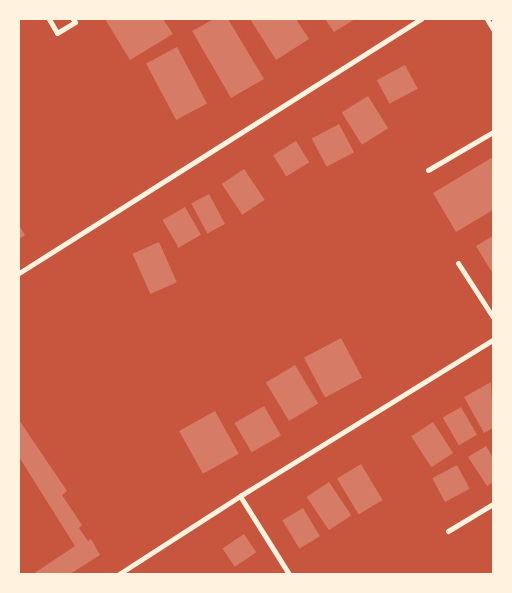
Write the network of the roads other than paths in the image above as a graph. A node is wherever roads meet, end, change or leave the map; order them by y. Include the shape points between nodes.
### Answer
1 (49, 19) edge
2 (73, 19) edge
3 (421, 19) edge
4 (486, 19) edge
5 (493, 29) edge
6 (493, 132) edge
7 (428, 170) dead end
8 (458, 263) dead end
9 (19, 273) edge
10 (493, 317) edge
11 (493, 340) edge
12 (240, 496) junction
13 (493, 504) edge
14 (448, 531) dead end
15 (119, 574) edge
16 (289, 574) edge

1 - 2 street via 57,33 75,22
3 - 9 street
4 - 5 street
6 - 7 street
8 - 10 street
11 - 12 street
12 - 15 street
12 - 16 street
13 - 14 street

